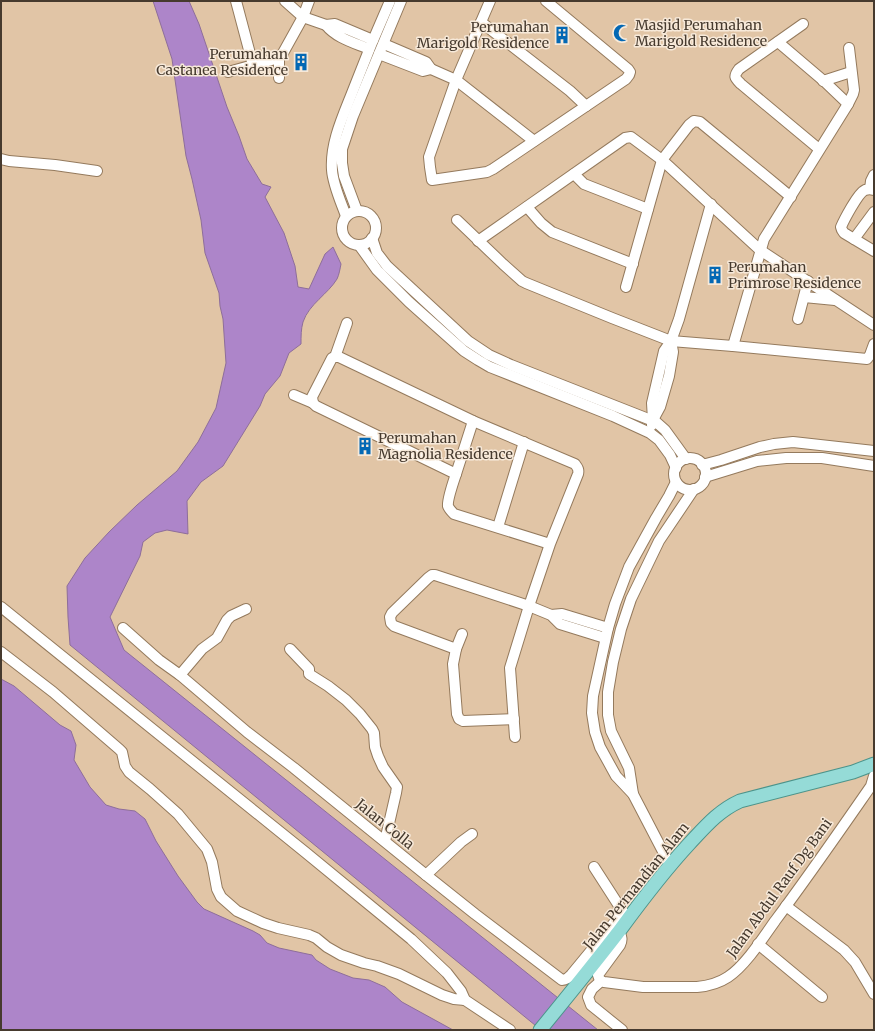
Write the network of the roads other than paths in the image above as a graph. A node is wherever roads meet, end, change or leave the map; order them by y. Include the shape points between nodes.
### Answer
1 (236, 1) edge
2 (285, 1) edge
3 (309, 1) edge
4 (390, 1) edge
5 (401, 1) edge
6 (490, 1) edge
7 (546, 1) edge
8 (303, 17) junction
9 (481, 22) junction
10 (803, 24) dead end
11 (778, 42) junction
12 (371, 44) junction
13 (384, 44) junction
14 (849, 48) dead end
15 (379, 54) junction
16 (279, 58) junction
17 (253, 65) junction
18 (431, 69) junction
19 (228, 72) dead end
20 (851, 72) junction
21 (279, 78) dead end
22 (456, 80) junction
23 (823, 81) junction
24 (848, 104) junction
25 (586, 106) junction
26 (534, 141) junction
27 (819, 149) junction
28 (1, 159) edge
29 (662, 160) junction
30 (97, 171) dead end
31 (574, 174) junction
32 (874, 175) edge
33 (872, 190) edge
34 (790, 197) junction
35 (711, 204) junction
36 (527, 207) junction
37 (648, 209) junction
38 (357, 211) junction
39 (874, 212) edge
40 (346, 216) junction
41 (456, 220) dead end
42 (372, 238) junction
43 (854, 238) junction
44 (478, 242) junction
45 (359, 245) junction
46 (760, 250) junction
47 (874, 251) edge
48 (633, 264) junction
49 (808, 281) junction
50 (626, 287) dead end
51 (804, 297) junction
52 (837, 300) junction
53 (798, 319) dead end
54 (347, 323) dead end
55 (874, 325) edge
56 (671, 341) junction
57 (874, 344) edge
58 (733, 346) junction
59 (335, 357) junction
60 (294, 395) dead end
61 (313, 403) junction
62 (653, 420) junction
63 (473, 421) junction
64 (650, 433) junction
65 (524, 442) junction
66 (874, 451) edge
67 (686, 459) junction
68 (702, 465) junction
69 (874, 466) edge
70 (676, 468) junction
71 (456, 474) junction
72 (705, 477) junction
73 (676, 482) junction
74 (694, 489) junction
75 (498, 527) junction
76 (550, 544) junction
77 (641, 545) junction
78 (654, 552) junction
79 (529, 606) junction
80 (1, 607) edge
81 (246, 609) dead end
82 (551, 615) junction
83 (123, 628) dead end
84 (608, 628) junction
85 (462, 634) dead end
86 (605, 638) junction
87 (290, 649) dead end
88 (456, 649) junction
89 (1, 652) edge
90 (180, 675) junction
91 (514, 718) junction
92 (515, 737) dead end
93 (874, 764) edge
94 (874, 776) edge
95 (633, 794) junction
96 (472, 834) dead end
97 (385, 841) junction
98 (670, 865) junction
99 (594, 867) dead end
100 (426, 875) junction
101 (786, 906) junction
102 (626, 914) junction
103 (619, 931) junction
104 (758, 944) junction
105 (600, 981) junction
106 (874, 994) edge
107 (822, 997) dead end
108 (465, 1000) junction
109 (510, 1030) edge
110 (540, 1030) edge
111 (622, 1030) edge

1 - 17 street
2 - 8 street
3 - 8 street
4 - 12 street
5 - 13 street
6 - 9 street
7 - 25 street via 630,72 626,79
8 - 12 street via 326,25 331,32
8 - 16 street
9 - 22 street
9 - 25 street
10 - 11 street
11 - 23 street
11 - 27 street via 739,69 736,79
12 - 40 street via 333,148 334,182
13 - 15 street
13 - 18 street via 426,62
14 - 20 street
15 - 18 street via 423,70
15 - 38 street via 342,149 344,176
16 - 17 street
16 - 21 street
17 - 19 street
18 - 22 street
20 - 23 street
20 - 24 street via 854,90
22 - 26 street
22 - 26 street via 429,157 432,180 487,172
23 - 24 street
24 - 27 street
25 - 26 street
27 - 34 street
28 - 30 street
29 - 31 street via 628,137
29 - 34 street via 694,120
29 - 35 street
29 - 37 street
31 - 36 street
31 - 37 street via 584,184
32 - 33 street via 871,181
33 - 43 street via 860,193 841,227 844,233
34 - 46 street
35 - 46 street
35 - 56 street
36 - 44 street
36 - 48 street via 552,232
37 - 48 street
38 - 40 street
38 - 42 street via 372,216 376,229
39 - 43 street
40 - 45 street via 342,225 343,234 349,242
41 - 44 street
42 - 45 street via 369,242
42 - 62 street via 377,253 387,266 478,348 511,365
43 - 47 street
44 - 56 street via 522,281
45 - 64 street via 377,270 464,351 490,367
46 - 49 street
46 - 58 street
48 - 50 street
49 - 51 street
49 - 52 street
51 - 52 street
51 - 53 street
52 - 55 street
54 - 59 street
56 - 58 street
56 - 62 street via 664,351 652,403
57 - 58 street via 867,358
59 - 61 street via 330,361 312,398
59 - 63 street
60 - 61 street
61 - 71 street
62 - 64 street
62 - 67 street via 665,430
63 - 65 street
63 - 71 street
64 - 70 street via 659,440
65 - 75 street
65 - 76 street via 575,464 579,470
66 - 68 street via 794,442 760,447
67 - 68 street via 695,460
67 - 70 street
68 - 72 street
69 - 72 street via 822,458 786,458 757,461
70 - 73 street
71 - 75 street via 448,506 452,512
72 - 74 street via 702,485
73 - 74 street via 686,490
73 - 77 street
74 - 78 street
75 - 76 street
76 - 79 street
77 - 78 street
77 - 84 street via 629,567
78 - 95 street via 631,599 621,629 608,692 611,731 629,768
79 - 82 street
79 - 88 street via 432,575 392,612 391,623
79 - 91 street via 510,668
80 - 108 street via 411,940 447,973
81 - 90 street via 227,620 217,638 202,649
82 - 84 street via 562,614
82 - 86 street via 560,624
83 - 90 street, Jalan Colla
84 - 86 street
85 - 88 street
86 - 95 street via 593,696 595,732 616,776
87 - 97 street via 310,668 309,674 336,692 360,714 374,733 378,756 397,787
88 - 91 street via 453,664 459,719 463,721
89 - 108 street via 53,692 122,752 129,772 178,814 207,849 217,889 221,897 236,911 278,928 309,935 342,955 399,974 442,995
90 - 97 street, Jalan Colla via 247,732
91 - 92 street
93 - 98 main road, Jalan Permandian Alam via 740,801 714,819
94 - 101 street, Jalan Abdul Rauf Dg Bani via 871,786
95 - 98 street
96 - 100 street
97 - 100 street, Jalan Colla
98 - 102 main road, Jalan Permandian Alam
99 - 102 street
100 - 102 street, Jalan Colla via 562,980 568,979
101 - 104 street, Jalan Abdul Rauf Dg Bani
101 - 106 street via 844,950 855,962
102 - 103 main road, Jalan Permandian Alam
103 - 105 street via 622,942 598,975
103 - 110 main road, Jalan Permandian Alam
104 - 105 street, Jalan Abdul Rauf Dg Bani via 729,976 705,986 643,987
104 - 107 street
105 - 111 street via 588,998 591,1005
108 - 109 street

